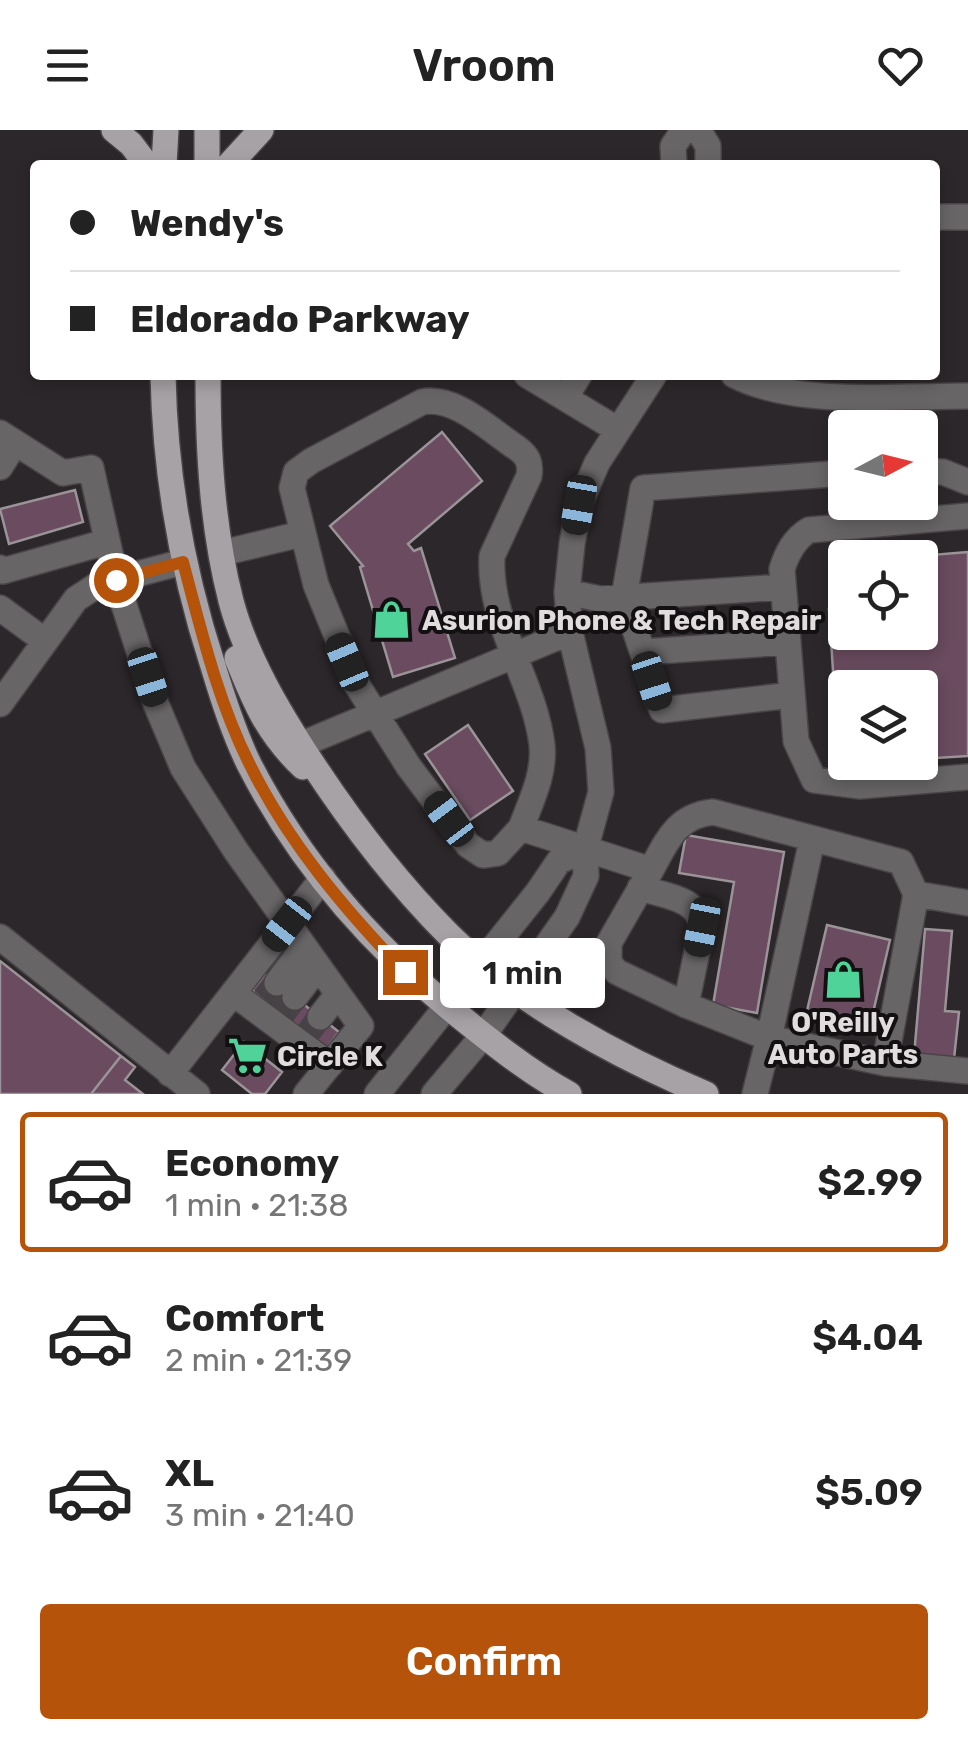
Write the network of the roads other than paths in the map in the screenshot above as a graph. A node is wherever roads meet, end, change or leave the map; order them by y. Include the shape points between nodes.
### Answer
1 (114, 130) edge
2 (166, 130) edge
3 (207, 130) edge
4 (261, 130) edge
5 (684, 130) edge
6 (698, 130) edge
7 (142, 160) edge
8 (164, 160) edge
9 (206, 160) edge
10 (231, 160) edge
11 (674, 160) edge
12 (708, 160) edge
13 (940, 217) edge
14 (968, 217) edge
15 (208, 380) edge
16 (534, 380) edge
17 (577, 380) edge
18 (651, 380) edge
19 (163, 382) edge
20 (768, 383) edge
21 (968, 396) edge
22 (565, 398) junction
23 (618, 430) junction
24 (7, 438) edge
25 (0, 467) edge
26 (938, 472) edge
27 (828, 474) edge
28 (968, 482) edge
29 (968, 516) edge
30 (302, 534) junction
31 (106, 542) junction
32 (222, 553) junction
33 (183, 562) junction
34 (0, 568) edge
35 (116, 580) junction
36 (783, 587) junction
37 (566, 592) junction
38 (624, 597) junction
39 (0, 608) edge
40 (570, 632) junction
41 (45, 641) junction
42 (788, 642) junction
43 (643, 652) junction
44 (513, 656) junction
45 (792, 695) junction
46 (0, 704) edge
47 (377, 714) junction
48 (300, 744) junction
49 (968, 777) edge
50 (334, 796) junction
51 (521, 828) junction
52 (812, 840) junction
53 (585, 850) junction
54 (323, 878) junction
55 (646, 879) junction
56 (916, 894) junction
57 (968, 902) edge
58 (287, 924) junction
59 (0, 937) edge
60 (311, 957) junction
61 (482, 962) junction
62 (515, 987) junction
63 (233, 994) junction
64 (338, 994) junction
65 (446, 1004) junction
66 (275, 1005) junction
67 (686, 1005) junction
68 (310, 1031) junction
69 (483, 1036) junction
70 (769, 1038) junction
71 (885, 1064) junction
72 (330, 1065) junction
73 (968, 1070) edge
74 (170, 1074) junction
75 (197, 1094) edge
76 (306, 1094) edge
77 (376, 1094) edge
78 (434, 1094) edge
79 (569, 1094) edge
80 (706, 1094) edge
81 (756, 1094) edge

1 - 7 main road
2 - 8 main road
3 - 9 main road
4 - 10 main road
5 - 11 street
6 - 12 street
13 - 14 street
15 - 32 main road via 208,446
16 - 22 street
17 - 22 street
18 - 23 street
19 - 32 main road via 180,426 195,540 202,552
19 - 33 main road
20 - 21 street via 801,395
22 - 23 street
23 - 37 street via 579,505
24 - 25 street
24 - 31 street via 63,473 91,468
26 - 28 street
27 - 38 street via 643,488
29 - 36 street via 809,530 787,554
30 - 32 street
30 - 44 street via 292,488 296,472 422,402 433,399 460,410 526,454 530,466 492,556
30 - 47 street via 357,685
31 - 34 street
31 - 35 street
32 - 48 main road via 232,604 255,663
33 - 35 street
33 - 50 main road via 211,586 257,708 279,744
33 - 54 main road via 249,764
35 - 41 street via 76,599
35 - 58 street via 183,768
36 - 38 street
36 - 42 street
37 - 38 street
37 - 40 street
38 - 43 street
39 - 41 street
40 - 44 street
40 - 53 street via 598,748 601,792
41 - 46 street
42 - 43 street
42 - 45 street
43 - 45 street via 662,710
44 - 47 street
44 - 51 street via 542,745 538,783
45 - 49 street via 796,742 814,780 860,786
47 - 48 street
47 - 51 street via 468,846 498,854
48 - 50 main road
50 - 61 main road via 392,873
51 - 53 street
52 - 55 street via 712,812 698,814 672,831
52 - 56 street via 901,862
52 - 70 street
53 - 55 street
53 - 61 street via 558,861
53 - 62 street via 586,876 567,918
54 - 58 street
54 - 65 main road via 405,972
55 - 67 street via 700,914
55 - 67 street via 609,943 609,963
56 - 57 street
56 - 71 street
58 - 60 street
58 - 63 street
59 - 74 street
60 - 64 street
60 - 66 street
61 - 62 main road
61 - 65 street
62 - 69 street
62 - 80 main road via 624,1056
63 - 66 street
63 - 74 street
64 - 68 street
64 - 72 street via 361,1026
65 - 69 main road
65 - 77 street
66 - 68 street
67 - 70 street
68 - 72 street
69 - 78 street
69 - 79 main road
70 - 71 street
70 - 81 street
71 - 73 street
72 - 76 street
74 - 75 street

